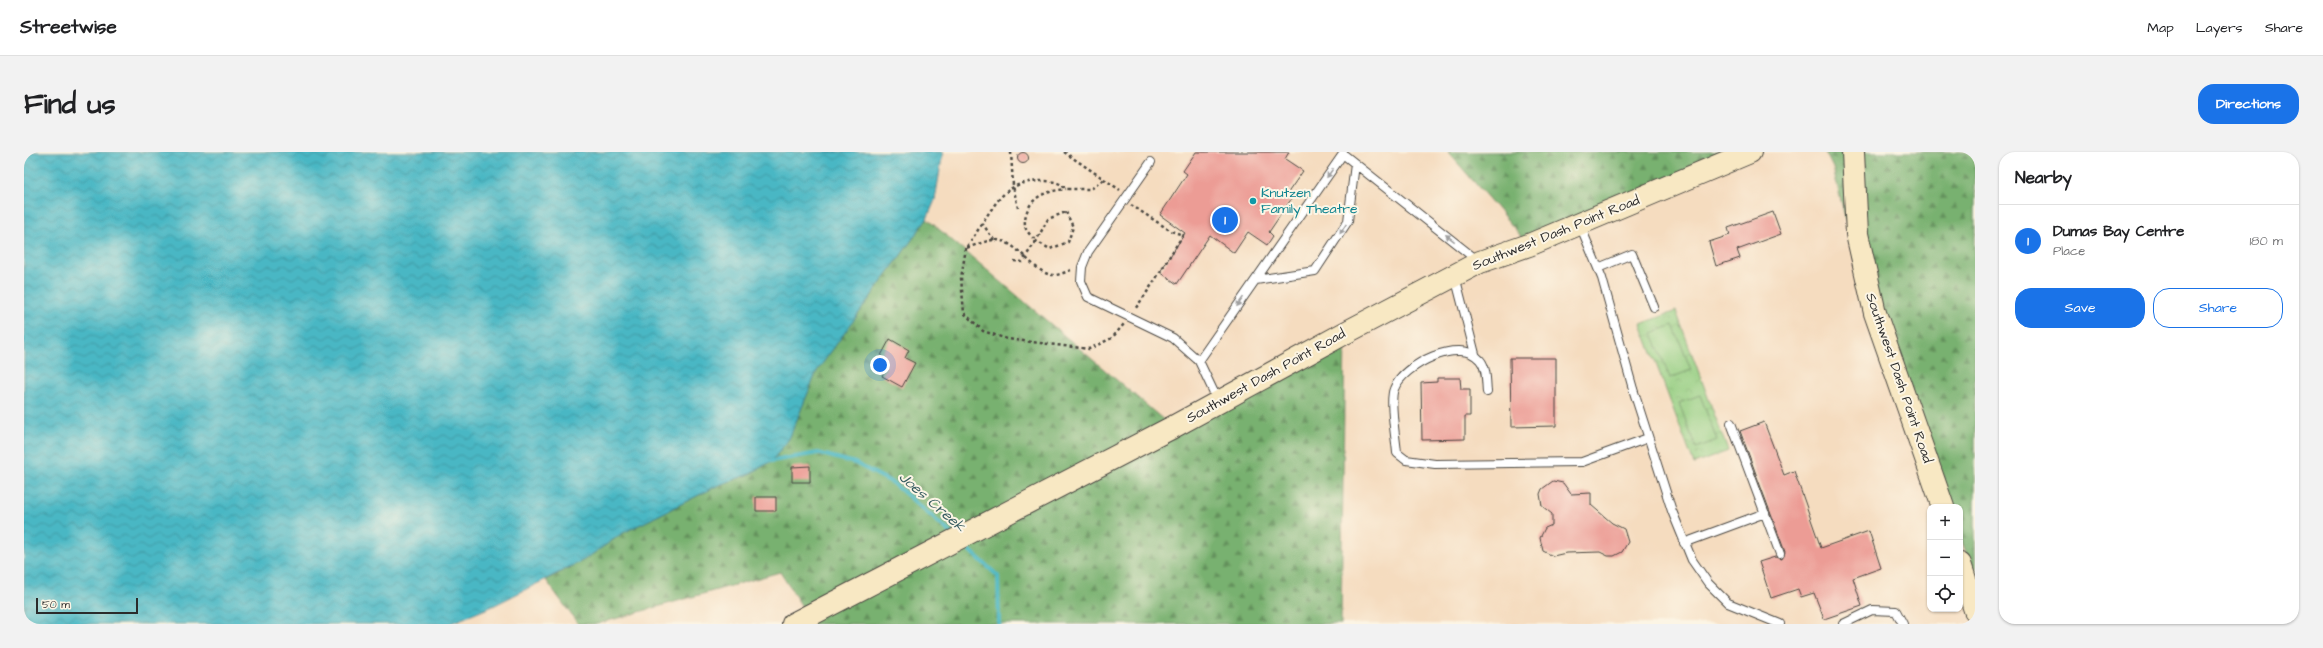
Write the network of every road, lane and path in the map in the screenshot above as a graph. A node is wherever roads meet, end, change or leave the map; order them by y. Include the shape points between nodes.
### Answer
1 (1011, 152) edge
2 (1064, 152) edge
3 (1750, 152) edge
4 (1853, 152) edge
5 (1341, 153) edge
6 (1151, 162) dead end
7 (1355, 164) junction
8 (1104, 179) junction
9 (1013, 186) junction
10 (1066, 189) junction
11 (1126, 198) junction
12 (1018, 208) dead end
13 (982, 223) junction
14 (1579, 224) junction
15 (994, 240) junction
16 (1036, 241) junction
17 (966, 248) junction
18 (1026, 256) junction
19 (1014, 261) dead end
20 (1480, 262) junction
21 (1082, 267) junction
22 (1598, 268) junction
23 (1455, 276) junction
24 (1256, 280) junction
25 (1654, 307) dead end
26 (1130, 317) junction
27 (1475, 354) junction
28 (1199, 360) junction
29 (1487, 392) dead end
30 (1218, 402) junction
31 (1731, 423) dead end
32 (1648, 438) junction
33 (1942, 504) edge
34 (1765, 513) junction
35 (1684, 543) junction
36 (1780, 554) dead end
37 (1963, 573) edge
38 (1975, 610) edge
39 (794, 624) edge
40 (1780, 624) edge
41 (1843, 624) edge
42 (1903, 624) edge

1 - 9 path
2 - 8 path
3 - 14 main road, Southwest Dash Point Road
4 - 33 main road, Southwest Dash Point Road via 1858,234 1875,313
5 - 7 lane
5 -> 24 lane
6 - 11 lane
20 -> 7 lane
7 -> 24 lane via 1348,221 1315,271
8 - 10 path via 1091,189
8 - 11 path
9 - 10 path via 1050,181 1061,183
9 - 12 path
9 - 13 path via 1001,196
10 - 16 path via 1050,190 1037,196 1028,208 1024,220 1026,229
11 - 21 lane via 1088,252
11 - 26 path via 1170,231 1183,235 1156,281
13 - 15 path
13 - 17 path
14 - 20 main road, Southwest Dash Point Road
14 - 22 lane
15 - 17 path
15 - 18 path via 1002,240
16 - 16 path via 1048,219 1066,212 1073,227 1068,242 1050,249
16 - 18 path
17 - 26 path via 962,278 964,313 983,331 1008,339 1089,349 1112,338
18 - 19 path via 1022,262
18 - 21 path via 1045,274 1056,275
20 - 23 main road, Southwest Dash Point Road
21 - 26 lane via 1081,282 1088,296
22 - 25 lane via 1632,254
22 - 32 lane
23 - 27 lane
23 - 30 main road, Southwest Dash Point Road
24 -> 28 lane
26 - 28 lane via 1173,338
27 - 29 lane via 1485,368
27 - 32 lane via 1460,349 1439,354 1402,375 1393,390 1393,400 1397,453 1406,460 1435,464 1582,462
28 - 30 lane
30 - 39 main road, Southwest Dash Point Road
31 - 34 lane
32 - 35 lane
34 - 35 lane
34 - 36 lane
35 - 40 lane via 1704,578 1728,603
37 - 38 main road
41 - 42 lane via 1872,610 1896,611

